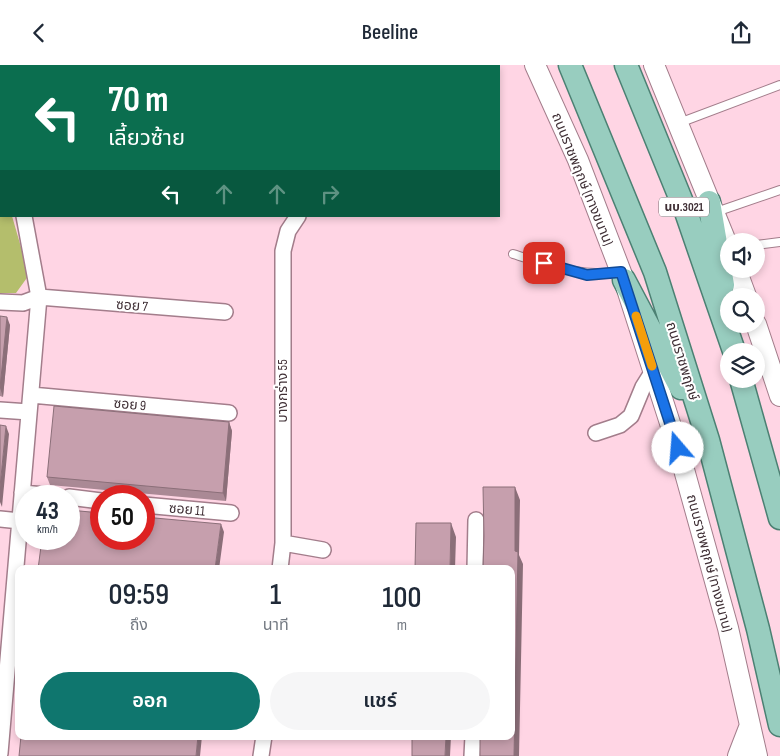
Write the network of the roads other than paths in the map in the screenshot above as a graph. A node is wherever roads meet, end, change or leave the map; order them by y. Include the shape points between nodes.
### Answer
1 (535, 65) edge
2 (570, 65) edge
3 (626, 65) edge
4 (654, 65) edge
5 (780, 85) edge
6 (677, 124) junction
7 (780, 190) edge
8 (711, 208) junction
9 (24, 217) edge
10 (297, 217) edge
11 (722, 233) edge
12 (780, 242) edge
13 (765, 244) edge
14 (513, 254) dead end
15 (622, 276) junction
16 (724, 288) edge
17 (39, 297) junction
18 (0, 302) edge
19 (226, 312) dead end
20 (759, 333) edge
21 (730, 343) edge
22 (654, 371) junction
23 (744, 388) edge
24 (31, 395) junction
25 (780, 396) edge
26 (0, 410) edge
27 (29, 412) junction
28 (229, 413) dead end
29 (596, 433) dead end
30 (708, 440) junction
31 (23, 485) edge
32 (155, 506) edge
33 (231, 513) dead end
34 (780, 518) edge
35 (0, 519) edge
36 (15, 520) edge
37 (476, 520) dead end
38 (283, 543) junction
39 (18, 550) edge
40 (324, 550) dead end
41 (18, 565) edge
42 (280, 565) edge
43 (475, 565) edge
44 (15, 597) edge
45 (5, 628) edge
46 (12, 697) edge
47 (750, 724) junction
48 (780, 725) edge
49 (263, 740) edge
50 (473, 740) edge
51 (0, 744) edge
52 (261, 756) edge
53 (472, 756) edge
54 (738, 756) edge
55 (757, 756) edge

1 - 15 main road, ถนนราชพฤกษ์ (ทางขนาน) via 578,160
2 - 30 main road, ถนนราชพฤกษ์ via 655,272
3 - 21 main road, นบ.3021 via 686,212
4 - 6 main road, นบ.3021
5 - 6 lane
6 - 8 main road, นบ.3021
7 - 8 lane
8 - 11 main road, นบ.3021
8 - 16 main road
9 - 17 street
10 - 38 street, บางกร่าง 55 via 288,231 283,251
12 - 13 lane
14 - 15 lane via 576,273
15 - 22 main road, ถนนราชพฤกษ์ (ทางขนาน)
15 - 30 main road
17 - 18 street, ซอย 7 via 23,303
17 - 19 street, ซอย 7
17 - 24 street
20 - 25 main road
22 - 29 street via 643,387 631,416 620,425
22 - 47 main road, ถนนราชพฤกษ์ (ทางขนาน) via 728,628
23 - 34 main road
24 - 27 street
24 - 28 street, ซอย 9
26 - 27 street
27 - 31 street
30 - 48 main road, ถนนราชพฤกษ์
32 - 33 street, ซอย 11
35 - 36 street
37 - 43 street
38 - 40 street
38 - 42 street, บางกร่าง 55
39 - 41 street
44 - 45 street
45 - 46 street
46 - 51 street
47 - 54 main road
47 - 55 main road, ถนนราชพฤกษ์ (ทางขนาน)
49 - 52 street
50 - 53 street

